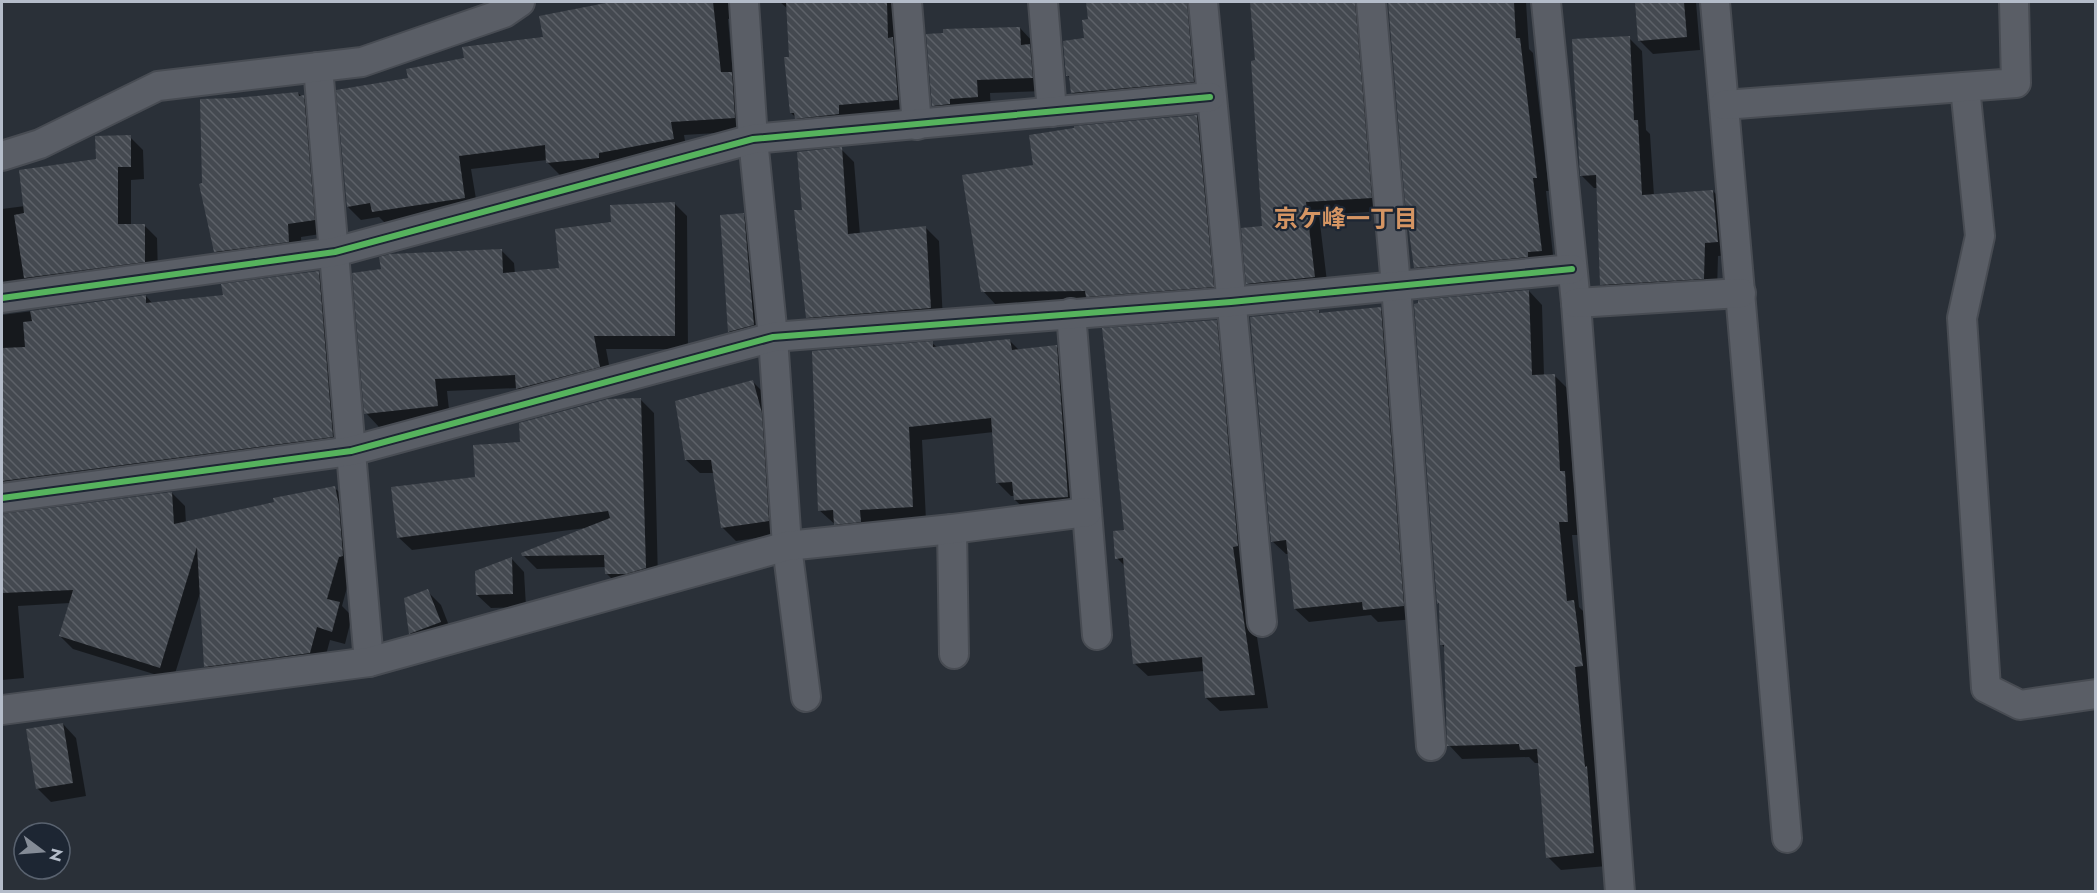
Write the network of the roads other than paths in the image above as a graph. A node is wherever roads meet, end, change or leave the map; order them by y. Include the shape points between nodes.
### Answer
1 (520, 2) edge
2 (744, 2) edge
3 (907, 2) edge
4 (1043, 2) edge
5 (1203, 2) edge
6 (1371, 2) edge
7 (1546, 2) edge
8 (1715, 2) edge
9 (2014, 2) edge
10 (318, 67) junction
11 (1965, 87) junction
12 (1210, 97) junction
13 (1724, 105) junction
14 (1052, 112) junction
15 (917, 125) junction
16 (753, 138) junction
17 (2, 156) edge
18 (335, 252) junction
19 (1572, 269) junction
20 (1396, 286) junction
21 (1741, 293) junction
22 (2, 298) edge
23 (1231, 302) junction
24 (1576, 303) junction
25 (1071, 313) junction
26 (773, 337) junction
27 (351, 451) junction
28 (2, 498) edge
29 (1087, 512) junction
30 (952, 529) junction
31 (787, 546) junction
32 (1262, 622) dead end
33 (1097, 635) dead end
34 (954, 654) dead end
35 (369, 662) junction
36 (2096, 694) edge
37 (806, 697) dead end
38 (2, 710) edge
39 (1431, 746) dead end
40 (1787, 838) dead end
41 (1620, 891) edge

1 - 10 street via 504,13 362,62
2 - 16 street
3 - 15 street
4 - 14 street
5 - 12 street
6 - 20 street
7 - 19 street
8 - 13 street
9 - 11 street via 2016,83
10 - 17 street via 158,86 40,144
10 - 18 street
11 - 13 street
11 - 36 street via 1980,236 1962,318 1986,688 2020,705
12 - 14 street
12 - 23 street
13 - 21 street
14 - 15 street
15 - 16 street
16 - 18 street
16 - 26 street
18 - 22 street
18 - 27 street
19 - 20 street
19 - 24 street
20 - 23 street
20 - 39 street
21 - 24 street
21 - 40 street
23 - 25 street
23 - 32 street
24 - 41 street
25 - 26 street
25 - 29 street
26 - 27 street
26 - 31 street
27 - 28 street
27 - 35 street
29 - 30 street
29 - 33 street
30 - 31 street
30 - 34 street
31 - 35 street
31 - 37 street
35 - 38 street

